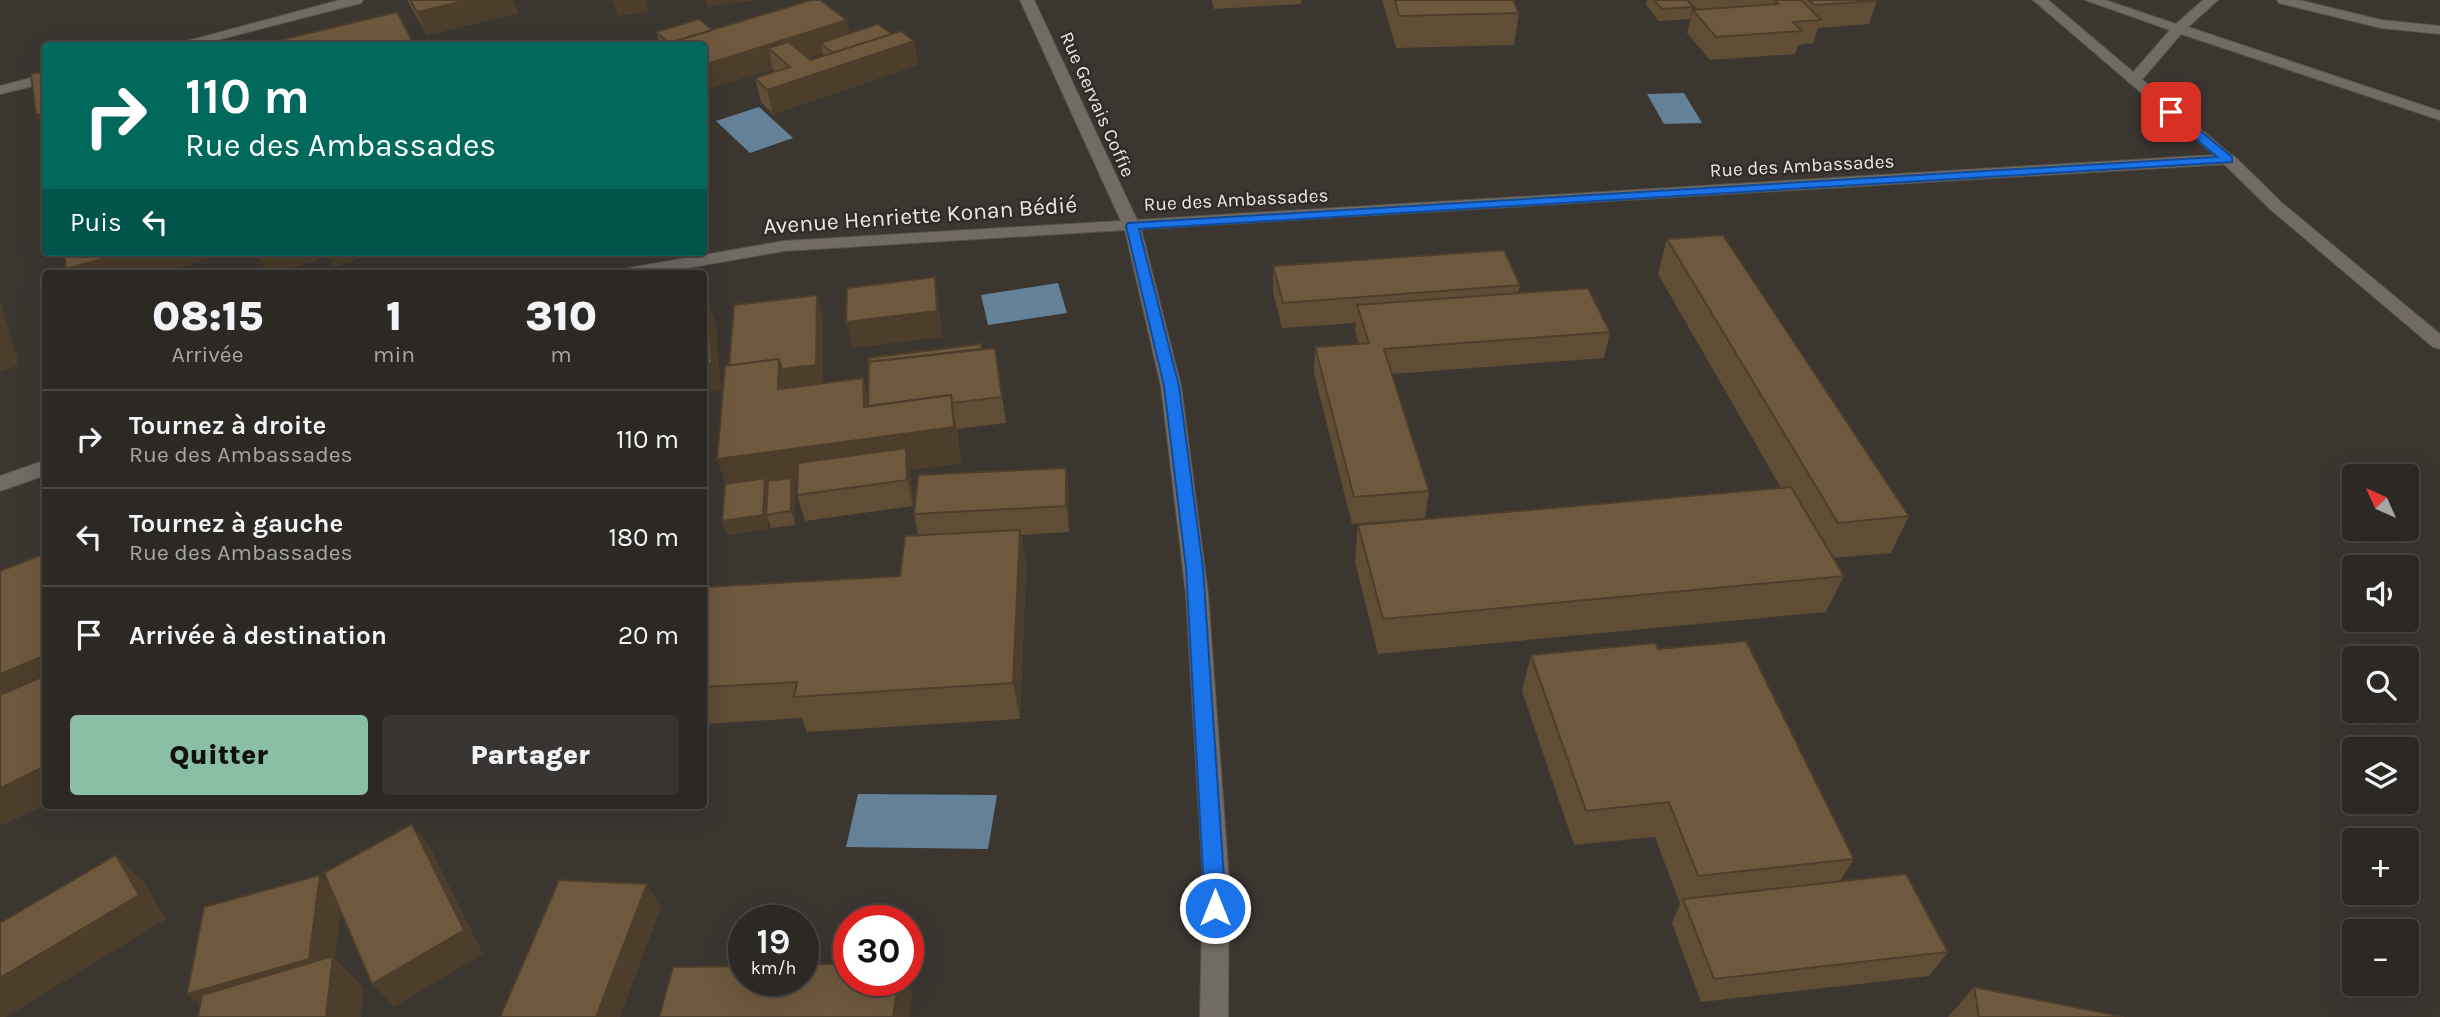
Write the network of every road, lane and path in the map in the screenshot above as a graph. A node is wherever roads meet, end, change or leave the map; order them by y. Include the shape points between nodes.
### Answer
1 (356, 0) edge
2 (1027, 0) edge
3 (2040, 0) edge
4 (2092, 0) edge
5 (2211, 0) edge
6 (2284, 0) edge
7 (2179, 28) junction
8 (2440, 30) edge
9 (192, 42) edge
10 (42, 79) edge
11 (2134, 80) junction
12 (0, 90) edge
13 (2440, 116) edge
14 (2228, 159) junction
15 (1132, 226) junction
16 (646, 270) edge
17 (2440, 342) edge
18 (42, 468) edge
19 (0, 484) edge
20 (1214, 1017) edge

1 - 9 street
2 - 15 street, Rue Gervais Coffie
3 - 11 street
4 - 7 street
5 - 7 street
6 - 8 street via 2363,22
7 - 11 street
7 - 13 street
10 - 12 street
11 - 14 street
14 - 15 street, Rue des Ambassades
14 - 17 street via 2276,206
15 - 16 street, Avenue Henriette Konan Bédié via 784,246
15 - 20 street, Rue Gervais Coffie via 1171,386 1197,594 1216,881
18 - 19 street

